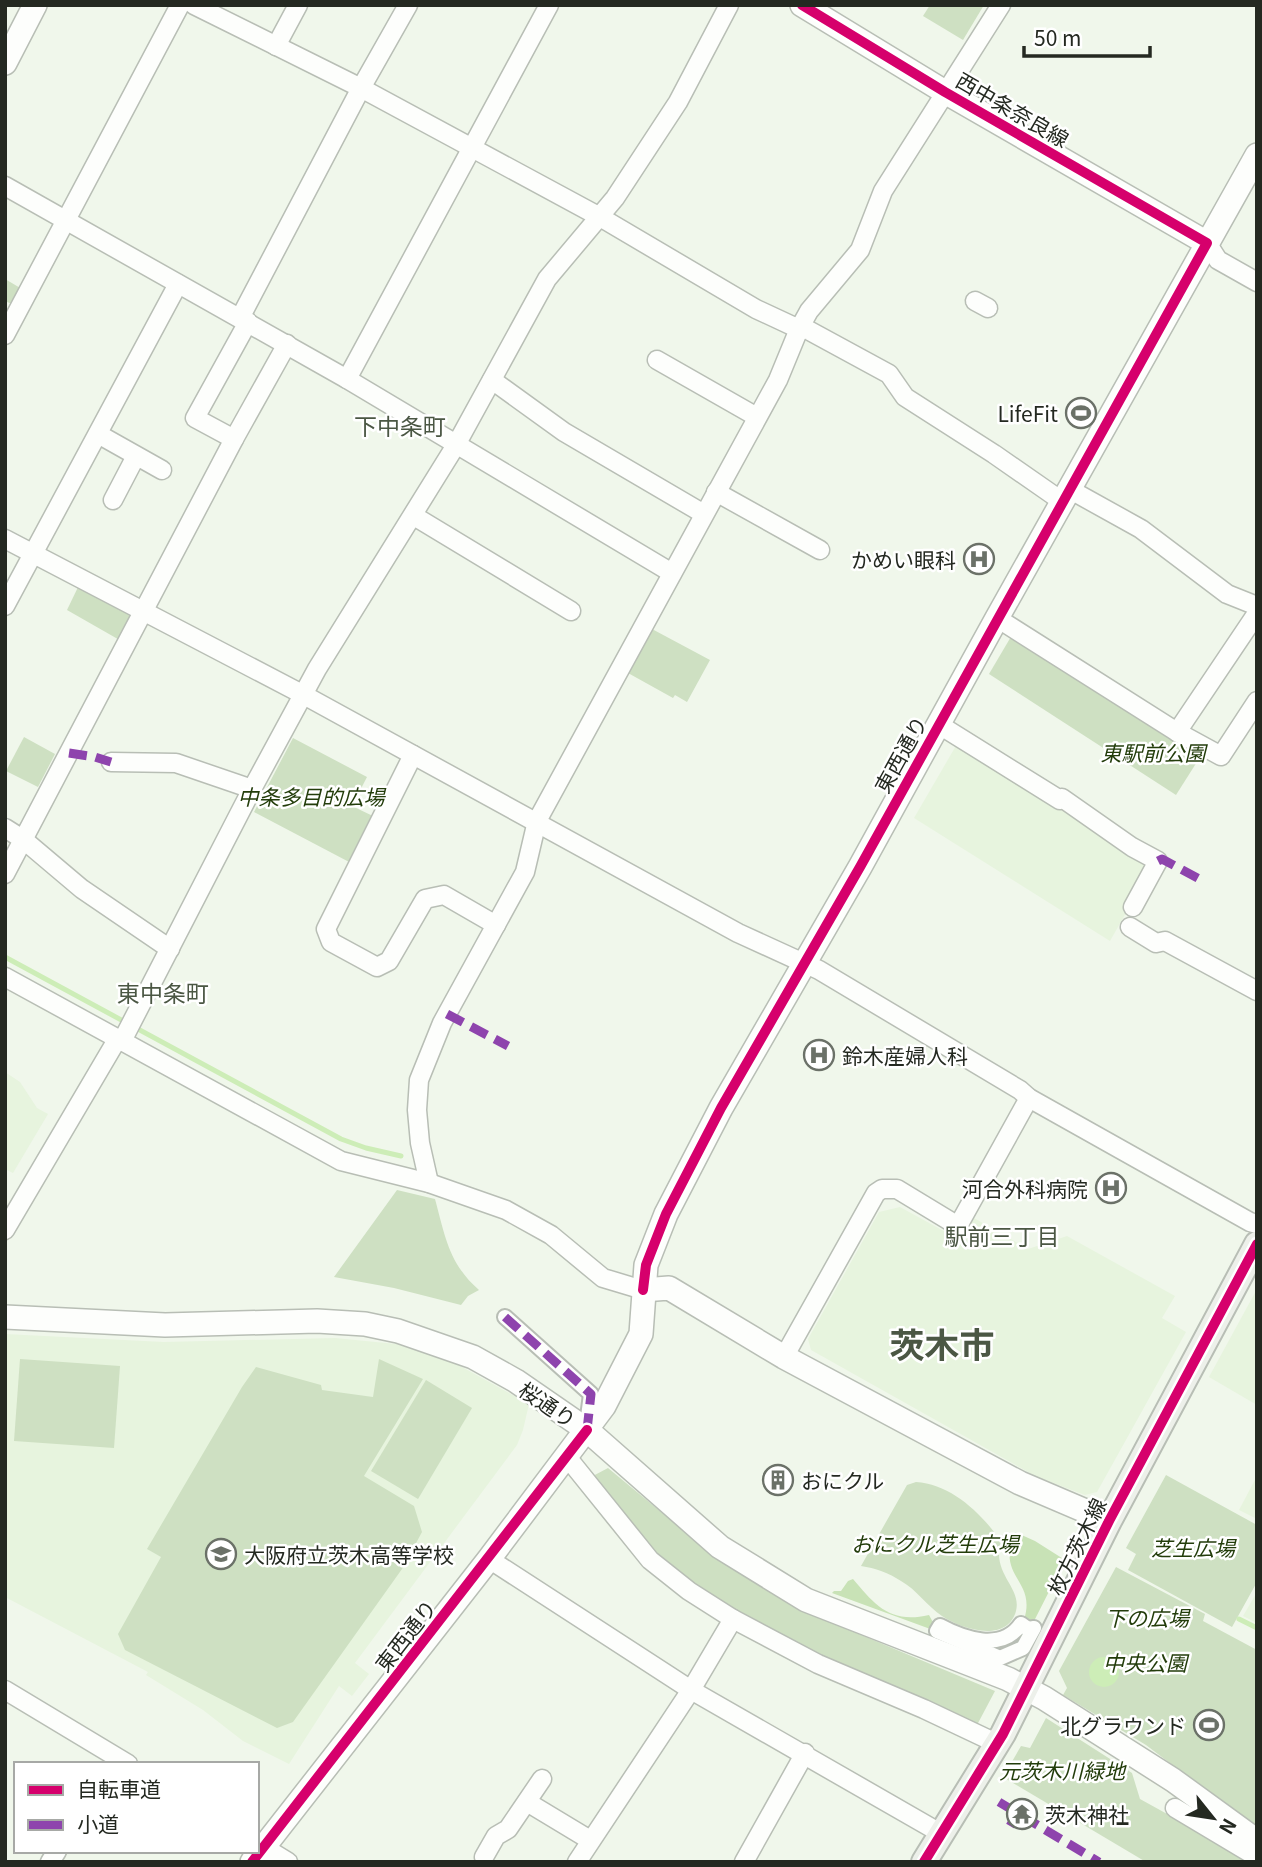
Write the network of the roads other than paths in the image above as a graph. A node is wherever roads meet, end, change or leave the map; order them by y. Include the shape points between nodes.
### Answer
1 (35, 5) edge
2 (180, 5) edge
3 (194, 5) edge
4 (298, 5) edge
5 (408, 5) edge
6 (549, 5) edge
7 (729, 5) edge
8 (802, 5) edge
9 (1001, 5) edge
10 (276, 46) junction
11 (5, 63) edge
12 (361, 89) junction
13 (945, 92) junction
14 (472, 148) junction
15 (1257, 155) edge
16 (5, 186) edge
17 (600, 217) junction
18 (66, 220) junction
19 (1207, 243) junction
20 (1257, 282) edge
21 (178, 284) junction
22 (244, 320) junction
23 (799, 329) junction
24 (5, 335) edge
25 (287, 344) junction
26 (657, 360) dead end
27 (347, 379) junction
28 (492, 380) junction
29 (757, 417) junction
30 (98, 434) junction
31 (234, 439) junction
32 (456, 445) junction
33 (136, 456) junction
34 (162, 470) dead end
35 (716, 492) junction
36 (1061, 492) junction
37 (113, 500) dead end
38 (704, 514) junction
39 (414, 516) junction
40 (5, 539) edge
41 (820, 550) dead end
42 (34, 554) junction
43 (672, 573) junction
44 (5, 606) edge
45 (1257, 606) edge
46 (143, 611) junction
47 (571, 611) dead end
48 (1257, 613) edge
49 (997, 618) junction
50 (302, 694) junction
51 (1257, 701) edge
52 (938, 724) junction
53 (1177, 732) junction
54 (413, 755) junction
55 (111, 762) dead end
56 (252, 789) junction
57 (537, 821) junction
58 (5, 828) edge
59 (24, 840) junction
60 (5, 874) edge
61 (1133, 906) dead end
62 (496, 925) junction
63 (1130, 927) dead end
64 (170, 949) junction
65 (804, 964) junction
66 (5, 978) edge
67 (1257, 991) edge
68 (125, 1032) junction
69 (1029, 1098) junction
70 (429, 1183) junction
71 (1257, 1224) edge
72 (5, 1230) edge
73 (1257, 1244) edge
74 (643, 1290) junction
75 (5, 1317) edge
76 (505, 1317) dead end
77 (783, 1357) junction
78 (587, 1430) junction
79 (567, 1457) junction
80 (1109, 1521) junction
81 (489, 1559) junction
82 (733, 1619) junction
83 (1030, 1629) joint
84 (5, 1690) edge
85 (691, 1690) junction
86 (1022, 1696) junction
87 (1001, 1739) junction
88 (805, 1753) junction
89 (117, 1761) edge
90 (542, 1779) dead end
91 (527, 1802) junction
92 (1175, 1808) dead end
93 (942, 1834) junction
94 (590, 1840) junction
95 (1257, 1841) edge
96 (259, 1849) edge
97 (259, 1850) edge
98 (484, 1857) dead end
99 (1257, 1857) edge
100 (288, 1862) edge
101 (577, 1862) edge
102 (744, 1862) edge
103 (924, 1862) edge

1 - 11 street
2 - 18 street
3 - 10 street
4 - 10 street
5 - 12 street
6 - 14 street
7 - 17 street via 678,102
8 - 13 street, 西中条奈良線
9 - 13 street
10 - 12 street
12 - 14 street
12 - 22 street
13 - 19 street, 西中条奈良線
13 - 23 street via 883,191 860,250
14 - 17 street
14 - 27 street
15 - 19 street, 東西通り
16 - 18 street
17 - 23 street via 756,309
17 - 28 street via 547,279
18 - 21 street
18 - 24 street
19 - 20 street via 1217,260
19 - 36 street, 東西通り
21 - 22 street
21 - 30 street
22 - 25 street
22 - 31 street via 195,418
23 - 29 street
23 - 36 street via 889,374 905,397
25 - 27 street
25 - 31 street
26 - 29 street
27 - 32 street
28 - 32 street
28 - 38 street via 564,432
29 - 35 street
30 - 33 street
30 - 42 street
31 - 46 street
32 - 39 street
32 - 43 street
33 - 34 street
33 - 37 street
35 - 38 street
35 - 41 street
36 - 45 street via 1140,529 1227,594
36 - 49 street, 東西通り
38 - 43 street
39 - 47 street
39 - 50 street
40 - 42 street
42 - 44 street
42 - 46 street
43 - 57 street
46 - 50 street
46 - 59 street
48 - 53 street
49 - 52 street, 東西通り
49 - 53 street
50 - 54 street
50 - 56 street
51 - 53 street via 1220,756
52 - 61 street via 1158,861
52 - 65 street, 東西通り
54 - 57 street
54 - 62 street via 326,929 331,942 377,967 389,961 425,899 444,895
55 - 56 street via 176,764
56 - 64 street
57 - 62 street via 524,872
57 - 65 street via 738,933
58 - 59 street
59 - 60 street
59 - 64 street via 82,888
62 - 70 street via 442,1023 419,1080 420,1143
63 - 67 street
64 - 68 street
65 - 69 street
65 - 74 street, 東西通り via 666,1214 646,1265
66 - 68 street
68 - 70 street via 341,1161
68 - 72 street
69 - 71 street
69 - 77 street via 958,1226 897,1189 876,1193
70 - 74 street via 506,1210 551,1235 603,1278
73 - 80 main road, 枚方茨木線
74 - 77 street via 669,1288
74 - 78 street, 東西通り via 640,1334
75 - 78 street, 桜通り via 165,1325 317,1321 376,1326 473,1357
76 - 78 street via 591,1394
77 - 80 street via 1020,1483
78 - 79 street, 東西通り
78 - 86 street, 桜通り via 720,1547 806,1600 1008,1679
79 - 81 street, 東西通り
79 - 82 street via 650,1560
80 - 86 main road, 枚方茨木線
81 - 85 street
81 - 96 street, 東西通り
82 - 85 street
82 - 87 street via 817,1664
83 - 83 street via 1034,1628 1023,1648 1000,1658 937,1631 940,1626 968,1638 992,1641 1010,1635 1021,1624
84 - 89 street
85 - 88 street
85 - 94 street
86 - 87 main road, 枚方茨木線
86 - 95 street, 桜通り via 1173,1780
87 - 93 main road, 枚方茨木線
88 - 93 street
88 - 102 street
90 - 91 street
91 - 94 street
91 - 98 street
92 - 99 street
93 - 103 main road, 枚方茨木線
94 - 101 street
97 - 100 street

